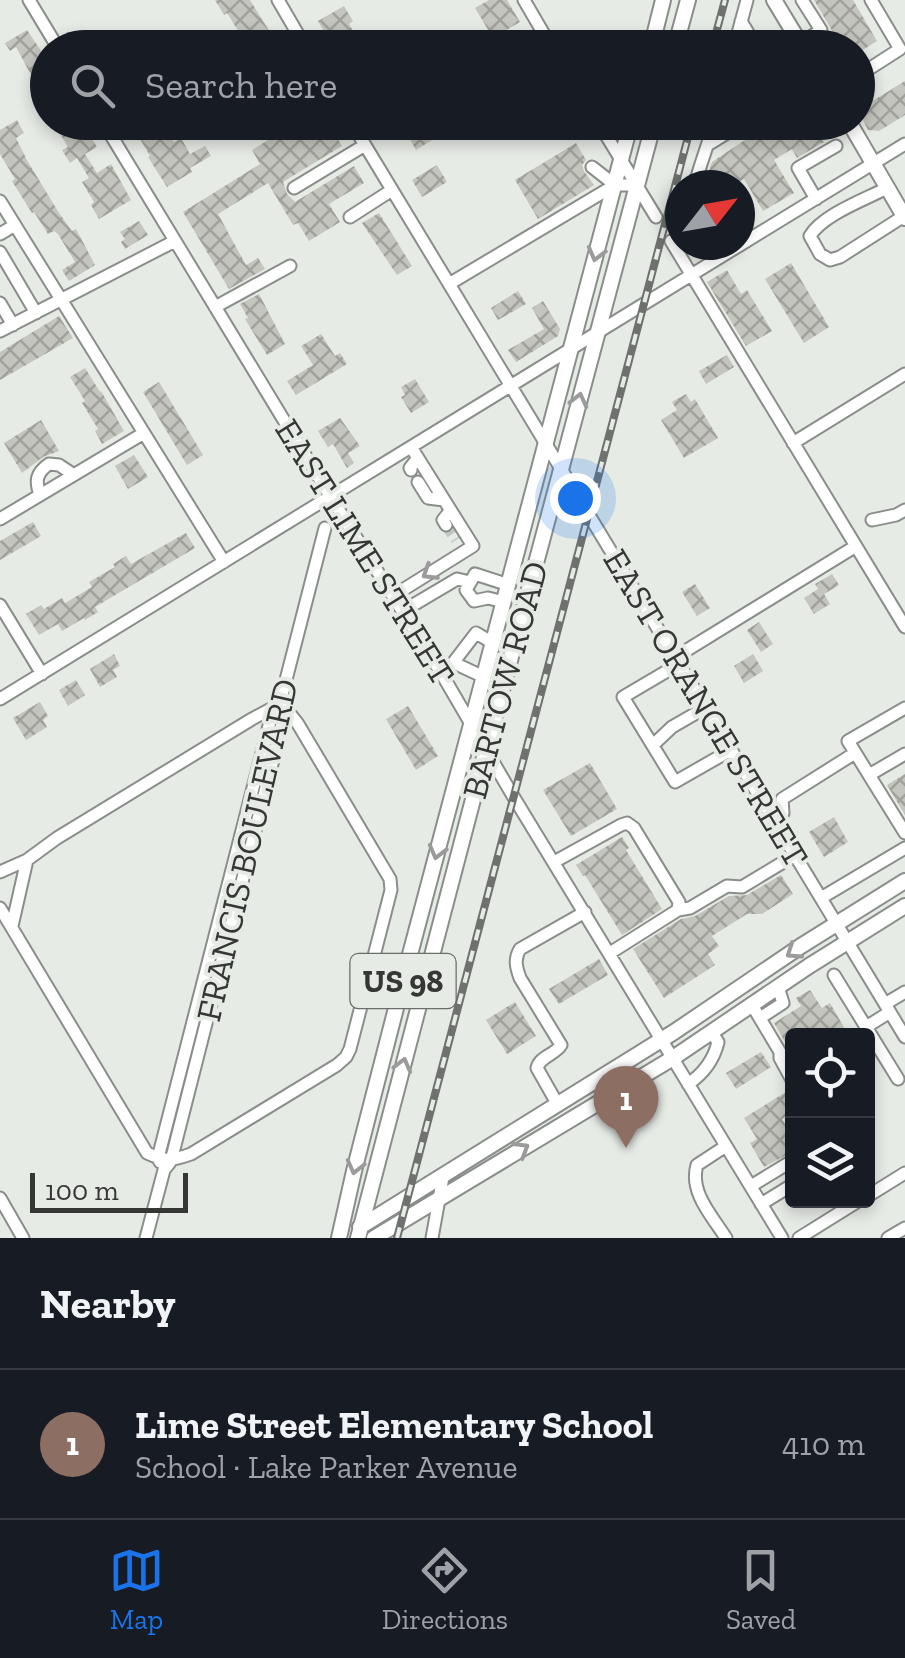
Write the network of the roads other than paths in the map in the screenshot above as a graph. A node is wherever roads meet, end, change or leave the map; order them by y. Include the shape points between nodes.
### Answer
1 (29, 0) edge
2 (278, 0) edge
3 (524, 0) edge
4 (663, 0) edge
5 (688, 0) edge
6 (747, 0) edge
7 (774, 0) edge
8 (802, 0) edge
9 (870, 0) edge
10 (740, 20) junction
11 (47, 30) edge
12 (296, 30) edge
13 (542, 30) edge
14 (656, 30) edge
15 (680, 30) edge
16 (738, 30) edge
17 (746, 30) edge
18 (793, 30) edge
19 (821, 30) edge
20 (875, 65) edge
21 (114, 140) edge
22 (362, 140) edge
23 (609, 140) edge
24 (626, 140) edge
25 (649, 140) edge
26 (710, 140) edge
27 (716, 140) edge
28 (859, 140) edge
29 (365, 144) junction
30 (709, 144) junction
31 (905, 144) edge
32 (836, 146) dead end
33 (621, 160) junction
34 (873, 164) junction
35 (592, 167) dead end
36 (699, 170) edge
37 (615, 185) junction
38 (636, 185) junction
39 (294, 188) dead end
40 (887, 188) junction
41 (392, 190) junction
42 (816, 199) junction
43 (0, 200) edge
44 (350, 217) dead end
45 (656, 217) dead end
46 (904, 217) edge
47 (15, 225) junction
48 (0, 234) edge
49 (755, 236) edge
50 (174, 241) junction
51 (0, 252) edge
52 (684, 260) edge
53 (715, 260) edge
54 (290, 266) dead end
55 (691, 274) junction
56 (449, 284) junction
57 (61, 300) junction
58 (0, 304) edge
59 (215, 307) junction
60 (36, 313) junction
61 (13, 325) junction
62 (0, 331) edge
63 (597, 331) junction
64 (571, 348) junction
65 (905, 374) edge
66 (511, 386) junction
67 (144, 433) junction
68 (793, 443) junction
69 (547, 445) junction
70 (413, 458) junction
71 (562, 469) junction
72 (74, 475) junction
73 (418, 482) dead end
74 (40, 495) junction
75 (330, 497) junction
76 (447, 506) junction
77 (905, 510) edge
78 (0, 519) edge
79 (872, 520) dead end
80 (446, 525) tunnel mouth
81 (325, 528) dead end
82 (856, 546) junction
83 (224, 562) junction
84 (493, 580) junction
85 (470, 582) junction
86 (509, 585) junction
87 (393, 596) junction
88 (488, 598) junction
89 (504, 602) junction
90 (0, 605) edge
91 (403, 611) junction
92 (905, 627) edge
93 (493, 643) junction
94 (676, 661) junction
95 (454, 663) junction
96 (42, 674) junction
97 (443, 676) junction
98 (484, 677) junction
99 (0, 699) edge
100 (280, 707) junction
101 (705, 708) junction
102 (905, 708) edge
103 (471, 724) junction
104 (653, 745) junction
105 (486, 750) junction
106 (731, 750) junction
107 (855, 753) junction
108 (905, 754) edge
109 (869, 775) junction
110 (773, 819) junction
111 (905, 833) edge
112 (905, 848) edge
113 (795, 855) junction
114 (27, 860) junction
115 (554, 862) junction
116 (0, 872) edge
117 (905, 882) edge
118 (821, 898) junction
119 (905, 906) edge
120 (0, 908) edge
121 (678, 910) junction
122 (585, 912) junction
123 (836, 923) junction
124 (12, 926) junction
125 (848, 942) junction
126 (610, 953) junction
127 (372, 968) junction
128 (834, 975) dead end
129 (404, 976) junction
130 (424, 982) junction
131 (905, 992) edge
132 (888, 1008) junction
133 (756, 1012) junction
134 (866, 1027) junction
135 (712, 1033) junction
136 (905, 1037) edge
137 (662, 1040) junction
138 (672, 1058) junction
139 (785, 1067) edge
140 (898, 1079) dead end
141 (688, 1084) junction
142 (558, 1105) junction
143 (726, 1146) junction
144 (164, 1163) junction
145 (785, 1165) edge
146 (905, 1173) edge
147 (442, 1177) junction
148 (751, 1186) junction
149 (785, 1189) edge
150 (875, 1192) edge
151 (0, 1198) edge
152 (438, 1200) junction
153 (761, 1204) junction
154 (837, 1208) edge
155 (905, 1228) edge
156 (359, 1232) edge
157 (23, 1238) edge
158 (146, 1238) edge
159 (339, 1238) edge
160 (348, 1238) edge
161 (374, 1238) edge
162 (432, 1238) edge
163 (726, 1238) edge
164 (782, 1238) edge
165 (799, 1238) edge
166 (888, 1238) edge

1 - 11 street
2 - 12 street
3 - 13 street
4 - 14 main road
5 - 15 main road
6 - 10 street
7 - 18 main road
8 - 19 street
9 - 20 street via 900,49
10 - 16 street
10 - 17 street
21 - 50 street, EAST LIME STREET
22 - 29 street, EAST ORANGE STREET
23 - 33 street
24 - 33 main road, BARTOW ROAD / US 98
25 - 38 main road, BARTOW ROAD / US 98
26 - 30 street
27 - 30 street
28 - 34 main road
29 - 39 street
29 - 41 street, EAST ORANGE STREET
30 - 36 street
31 - 34 street
32 - 42 street via 798,168
33 - 37 main road, BARTOW ROAD / US 98
33 - 38 street
34 - 40 main road
34 - 42 street
35 - 37 street
37 - 38 street
37 - 56 street
37 -> 64 main road, BARTOW ROAD / US 98
38 - 45 street
38 - 63 main road, BARTOW ROAD / US 98
40 - 46 main road
40 - 46 street via 814,229 810,236 820,254 840,257
41 - 44 street
41 - 56 street, EAST ORANGE STREET
42 - 49 street
43 - 47 street
47 - 48 street
47 - 57 street
50 - 57 street
50 - 59 street, EAST LIME STREET
51 - 60 street
52 - 55 street
53 - 55 street
54 - 59 street
55 - 63 street
55 - 68 street
56 - 66 street, EAST ORANGE STREET
57 - 60 street
57 - 67 street
58 - 61 street
59 - 75 street, EAST LIME STREET
60 - 61 street
61 - 62 street
63 - 64 street
71 -> 63 main road, BARTOW ROAD / US 98
64 - 66 street
64 - 69 main road, BARTOW ROAD / US 98
65 - 68 street
66 - 69 street, EAST ORANGE STREET
66 - 70 street
67 - 72 street
67 - 83 street
68 - 82 street
69 - 71 street, EAST ORANGE STREET
69 - 86 main road, BARTOW ROAD / US 98
70 - 75 street
70 - 76 street
71 - 94 street, EAST ORANGE STREET
71 - 105 main road, BARTOW ROAD / US 98
72 - 74 street
72 - 74 street via 49,464 37,476
73 - 76 street via 428,498
74 - 78 street
75 - 83 street
75 - 87 street, EAST LIME STREET
76 - 80 street
76 -> 87 street via 472,546 460,546
77 - 79 street
81 - 100 street, FRANCIS BOULEVARD
82 - 92 street
82 - 94 street
83 - 96 street
84 - 85 street via 475,574
84 - 86 street
84 - 88 street
85 - 88 street via 466,590 474,601
85 - 91 street via 457,579
86 - 89 main road, BARTOW ROAD / US 98
87 - 91 street, EAST LIME STREET
88 - 89 street
89 - 93 main road, BARTOW ROAD / US 98
90 - 96 street
91 - 97 street, EAST LIME STREET
93 - 95 street via 476,633
93 - 98 main road, BARTOW ROAD / US 98
94 - 101 street, EAST ORANGE STREET
94 - 104 street via 623,697
95 - 97 street
95 - 98 street
96 - 99 street
97 - 103 street, EAST LIME STREET
98 - 103 main road, BARTOW ROAD / US 98
100 - 114 street
100 - 127 street via 298,724 390,878
100 - 144 street, FRANCIS BOULEVARD
101 - 104 street
101 - 106 street, EAST ORANGE STREET
102 - 107 street via 848,741
103 - 105 street, EAST LIME STREET
103 -> 129 main road, BARTOW ROAD / US 98
104 - 106 street via 675,782
105 - 115 street, EAST LIME STREET
105 - 130 main road, BARTOW ROAD / US 98
106 - 110 street, EAST ORANGE STREET
107 - 109 street
107 - 110 street via 782,799 783,813
108 - 109 street
109 - 111 street
110 - 113 street, EAST ORANGE STREET
112 - 118 street
113 - 118 street, EAST ORANGE STREET
113 - 121 street via 742,886 727,886
114 - 116 street
114 - 124 street
115 - 121 street via 627,824
115 - 122 street, EAST LIME STREET
117 - 123 main road
118 - 123 street, EAST ORANGE STREET
119 - 125 main road
120 - 124 street
121 - 126 street
122 - 126 street, EAST LIME STREET
122 - 142 street via 516,956 520,978 560,1045 537,1068
123 - 125 street, EAST ORANGE STREET
123 -> 137 main road
124 - 144 street via 147,1153
125 - 132 street, EAST ORANGE STREET
125 - 133 main road via 778,986
126 - 137 street, EAST LIME STREET
127 - 129 street
127 - 144 street via 344,1060 190,1154
128 - 134 street
129 - 130 street
129 -> 159 main road, BARTOW ROAD / US 98
156 -> 130 main road, BARTOW ROAD / US 98
131 - 132 street
132 - 134 street
132 - 136 street, EAST ORANGE STREET
133 - 135 main road
133 - 139 street
134 - 140 street
135 - 138 main road
135 - 141 street via 716,1052
137 - 138 street, EAST LIME STREET
137 - 142 main road
138 - 141 street, EAST LIME STREET
152 -> 138 main road
141 - 143 street, EAST LIME STREET
142 - 147 main road
143 - 148 street, EAST LIME STREET
143 - 163 street via 697,1165 694,1176 694,1187
144 - 158 street, FRANCIS BOULEVARD
145 - 148 street
146 - 150 street
147 - 152 street
147 - 156 main road
148 - 153 street, EAST LIME STREET
149 - 153 street
151 - 157 street
152 - 161 main road
152 - 162 street
153 - 164 street, EAST LIME STREET
154 - 165 street
155 - 166 street
156 - 160 main road

